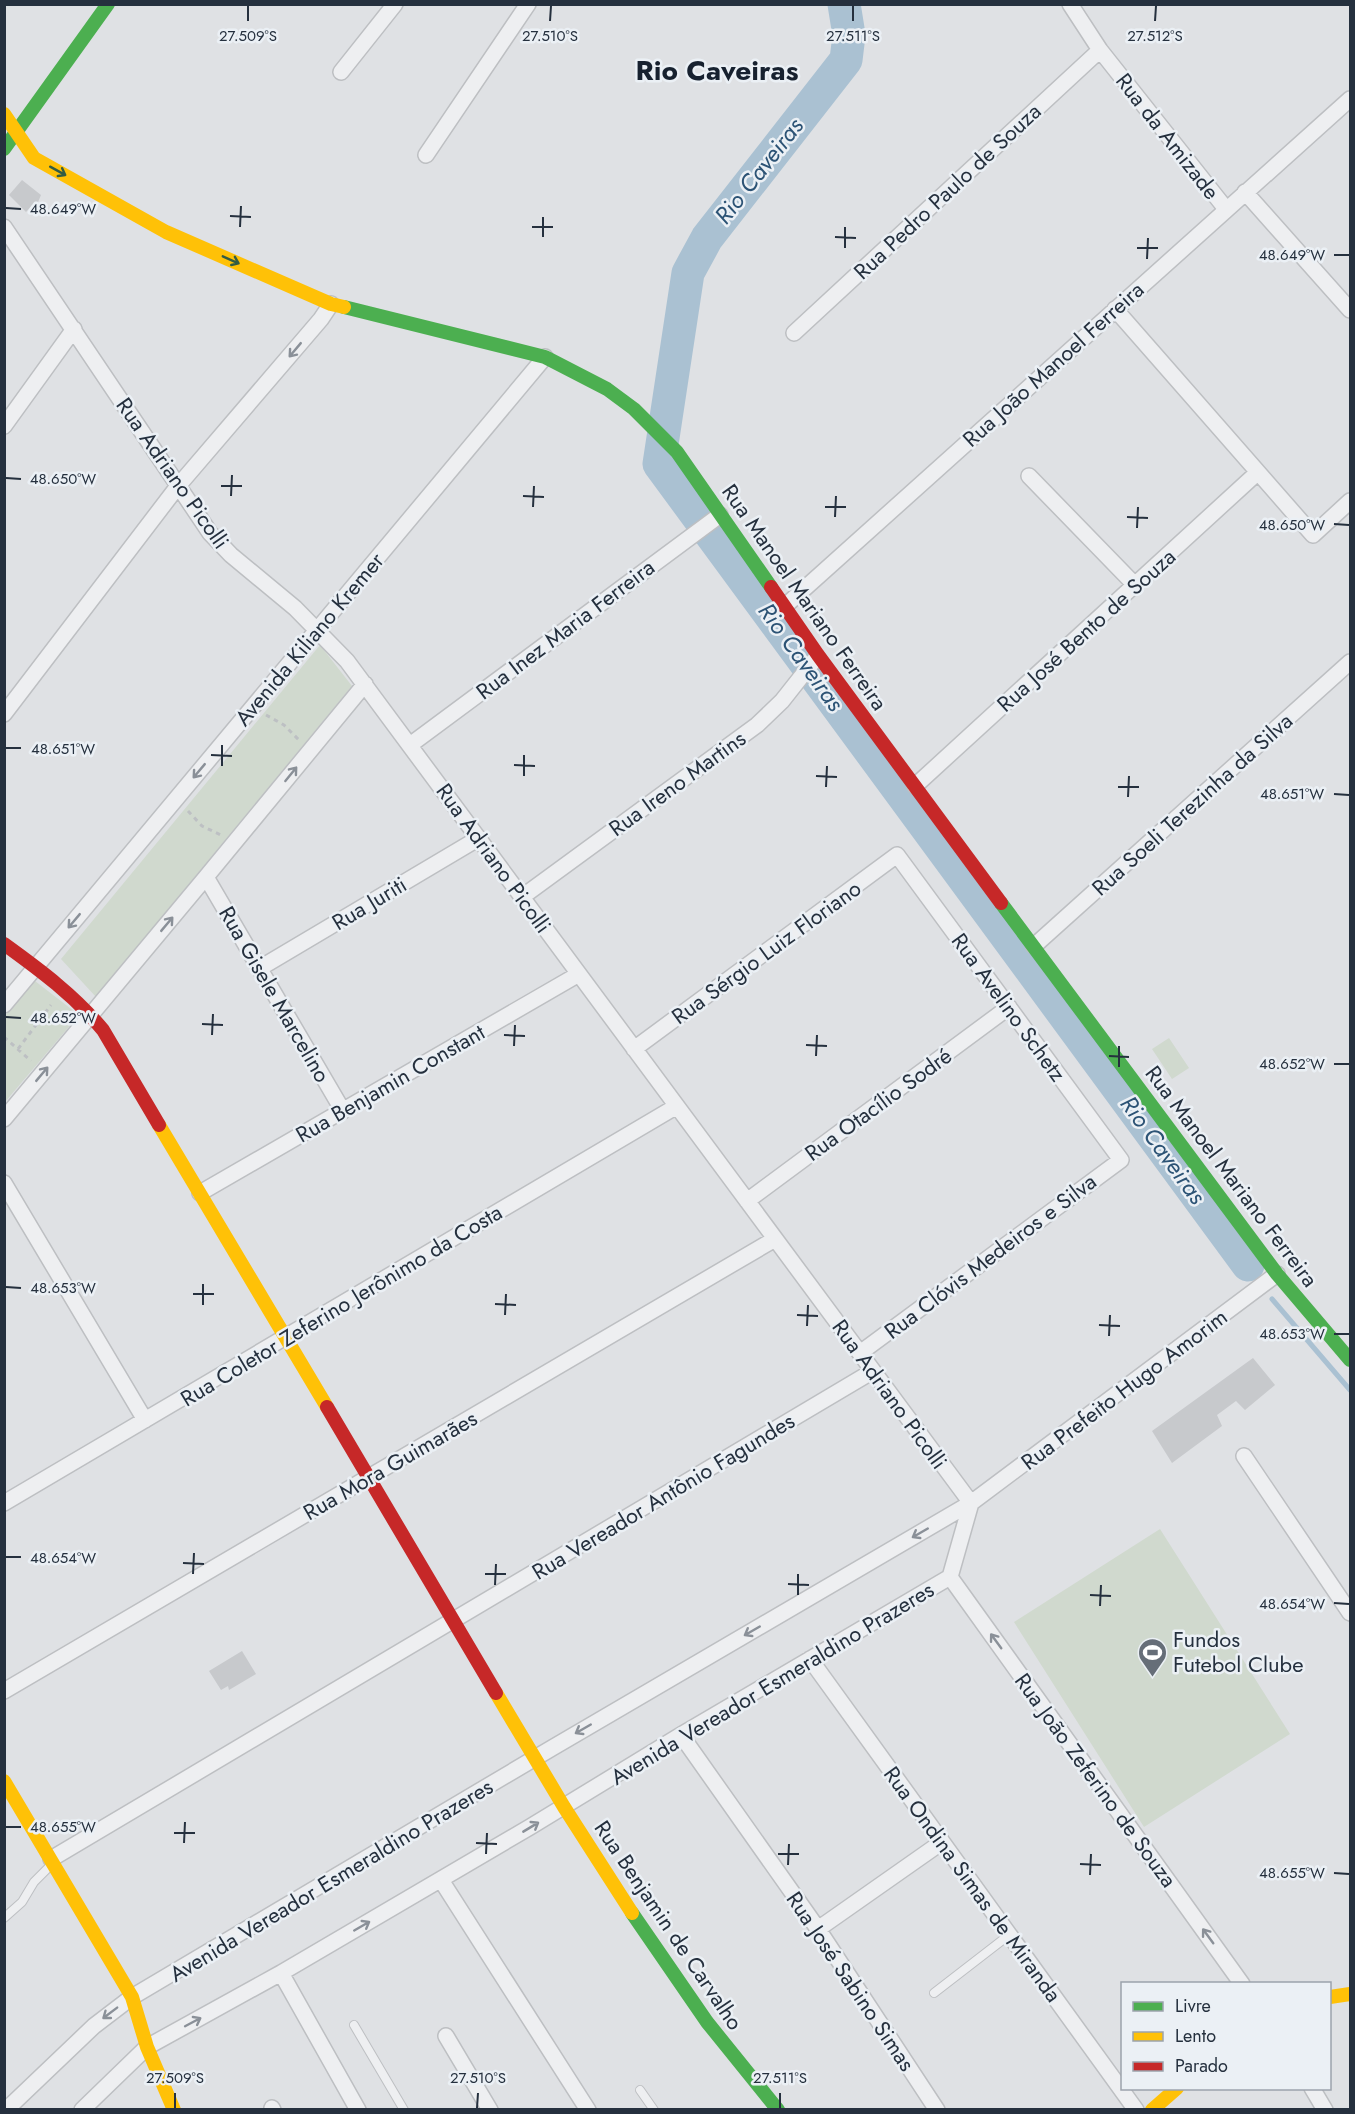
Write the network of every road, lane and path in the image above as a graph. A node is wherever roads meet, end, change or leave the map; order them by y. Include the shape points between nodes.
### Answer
1 (108, 4) edge
2 (395, 4) edge
3 (528, 4) edge
4 (1070, 4) edge
5 (1100, 50) junction
6 (341, 72) dead end
7 (1350, 99) edge
8 (4, 114) edge
9 (16, 132) junction
10 (4, 149) edge
11 (426, 155) dead end
12 (1245, 192) junction
13 (1226, 209) junction
14 (4, 228) edge
15 (331, 304) junction
16 (1114, 309) junction
17 (1350, 310) edge
18 (74, 329) junction
19 (794, 333) dead end
20 (545, 357) junction
21 (4, 426) edge
22 (1257, 473) junction
23 (1029, 476) dead end
24 (178, 486) junction
25 (1350, 501) edge
26 (717, 516) junction
27 (1135, 585) junction
28 (784, 607) junction
29 (317, 629) junction
30 (817, 657) junction
31 (1350, 662) edge
32 (365, 684) junction
33 (248, 712) junction
34 (4, 714) edge
35 (410, 745) junction
36 (307, 754) junction
37 (915, 786) junction
38 (181, 792) junction
39 (241, 836) junction
40 (479, 838) junction
41 (897, 855) joint
42 (206, 878) junction
43 (522, 897) junction
44 (4, 944) edge
45 (1034, 946) junction
46 (36, 967) junction
47 (260, 968) junction
48 (579, 974) junction
49 (64, 988) junction
50 (4, 1005) edge
51 (1009, 1007) junction
52 (92, 1015) junction
53 (4, 1037) edge
54 (18, 1049) junction
55 (634, 1049) junction
56 (44, 1072) junction
57 (677, 1106) junction
58 (343, 1111) junction
59 (4, 1119) edge
60 (1120, 1160) joint
61 (4, 1183) edge
62 (200, 1193) junction
63 (747, 1201) junction
64 (775, 1239) junction
65 (1277, 1274) junction
66 (285, 1337) junction
67 (860, 1353) junction
68 (1350, 1360) edge
69 (873, 1371) junction
70 (145, 1420) junction
71 (1244, 1456) dead end
72 (368, 1477) junction
73 (4, 1503) edge
74 (971, 1503) junction
75 (950, 1577) junction
76 (1350, 1613) edge
77 (453, 1620) junction
78 (810, 1659) junction
79 (4, 1691) edge
80 (681, 1735) junction
81 (534, 1758) junction
82 (4, 1781) edge
83 (564, 1807) junction
84 (942, 1842) junction
85 (52, 1861) junction
86 (441, 1880) junction
87 (4, 1918) edge
88 (818, 1929) junction
89 (1009, 1935) junction
90 (281, 1973) junction
91 (1241, 1982) edge
92 (934, 1993) dead end
93 (1350, 1994) edge
94 (1331, 1996) edge
95 (132, 1997) junction
96 (354, 2025) dead end
97 (446, 2036) dead end
98 (147, 2047) junction
99 (1121, 2088) edge
100 (640, 2090) dead end
101 (1122, 2090) edge
102 (1176, 2090) edge
103 (1313, 2090) edge
104 (6, 2109) edge
105 (82, 2109) edge
106 (174, 2109) edge
107 (358, 2109) edge
108 (404, 2109) edge
109 (490, 2109) edge
110 (588, 2109) edge
111 (654, 2109) edge
112 (778, 2109) edge
113 (937, 2109) edge
114 (1136, 2109) edge
115 (1152, 2109) edge
116 (1325, 2109) edge

1 - 9 street
2 - 6 street
3 - 11 street
4 - 5 street, Rua da Amizade
5 - 13 street, Rua da Amizade
5 - 19 street, Rua Pedro Paulo de Souza
7 - 12 street, Rua João Manoel Ferreira
8 - 9 street, Rua Manoel Mariano Ferreira
9 - 10 street
9 -> 15 street, Rua Manoel Mariano Ferreira via 34,158 166,232
12 - 13 street, Rua João Manoel Ferreira
12 - 17 street
13 - 16 street, Rua João Manoel Ferreira
14 - 18 street, Rua Adriano Picolli
15 - 20 street, Rua Manoel Mariano Ferreira
15 -> 24 street
16 - 22 street
16 - 28 street, Rua João Manoel Ferreira
18 - 21 street
18 - 24 street, Rua Adriano Picolli
20 - 26 street, Rua Manoel Mariano Ferreira via 607,389 634,409 677,452
20 - 29 street, Avenida Kiliano Kremer
22 - 25 street via 1313,535
22 - 27 street, Rua José Bento de Souza
23 - 27 street
24 - 29 street, Rua Adriano Picolli via 220,545
24 - 34 street
26 - 28 street, Rua Manoel Mariano Ferreira
26 - 35 street, Rua Inez Maria Ferreira
27 - 37 street, Rua José Bento de Souza
28 - 30 street, Rua Manoel Mariano Ferreira
29 - 32 street, Rua Adriano Picolli
29 - 33 street, Avenida Kiliano Kremer
30 - 37 street, Rua Manoel Mariano Ferreira
30 - 43 street, Rua Ireno Martins via 771,714
31 - 45 street, Rua Soeli Terezinha da Silva
32 - 35 street, Rua Adriano Picolli
32 - 36 street
33 - 36 path via 284,724
33 -> 38 street, Avenida Kiliano Kremer
35 - 40 street, Rua Adriano Picolli
39 -> 36 street
37 - 45 street, Rua Manoel Mariano Ferreira
38 - 39 path via 188,811 202,826 220,835
38 -> 46 street, Avenida Kiliano Kremer
39 - 42 street
40 - 43 street, Rua Adriano Picolli
40 - 47 street, Rua Juriti
41 - 51 street, Rua Avelino Schetz
41 - 55 street, Rua Sérgio Luiz Floriano
42 - 47 street, Rua Gisele Marcelino
52 -> 42 street
43 - 48 street, Rua Adriano Picolli
44 - 46 street, Rua Benjamin de Carvalho
45 - 65 street, Rua Manoel Mariano Ferreira
46 - 49 street, Rua Benjamin de Carvalho
46 - 50 street, Avenida Kiliano Kremer
47 - 58 street, Rua Gisele Marcelino
48 - 55 street, Rua Adriano Picolli
48 - 58 street, Rua Benjamin Constant
49 - 52 street, Rua Benjamin de Carvalho
49 - 54 path
51 - 60 street, Rua Avelino Schetz
51 - 63 street, Rua Otacílio Sodré
52 - 56 street
52 - 62 street, Rua Benjamin de Carvalho
53 - 54 path
54 - 56 path
55 - 57 street, Rua Adriano Picolli
59 -> 56 street
57 - 63 street, Rua Adriano Picolli
57 - 66 street, Rua Coletor Zeferino Jerônimo da Costa
58 - 62 street, Rua Benjamin Constant
60 - 67 street, Rua Clóvis Medeiros e Silva
61 - 70 street
62 - 66 street, Rua Benjamin de Carvalho
63 - 64 street, Rua Adriano Picolli
64 - 67 street, Rua Adriano Picolli
64 - 72 street, Rua Mora Guimarães
65 - 68 street, Rua Manoel Mariano Ferreira
65 - 74 street, Rua Prefeito Hugo Amorim
66 - 70 street, Rua Coletor Zeferino Jerônimo da Costa
66 - 72 street, Rua Benjamin de Carvalho
67 - 69 street, Rua Adriano Picolli
69 - 74 street, Rua Adriano Picolli
69 - 77 street, Rua Vereador Antônio Fagundes
70 - 73 street, Rua Coletor Zeferino Jerônimo da Costa
71 - 76 street
72 - 77 street, Rua Benjamin de Carvalho
72 - 79 street, Rua Mora Guimarães
74 - 75 street, Avenida Vereador Esmeraldino Prazeres
74 -> 81 street, Avenida Vereador Esmeraldino Prazeres
75 - 78 street, Avenida Vereador Esmeraldino Prazeres
91 -> 75 street, Rua João Zeferino de Souza
77 - 81 street, Rua Benjamin de Carvalho
77 - 85 street, Rua Vereador Antônio Fagundes
78 - 80 street, Avenida Vereador Esmeraldino Prazeres
78 - 84 street, Rua Ondina Simas de Miranda
80 - 83 street, Avenida Vereador Esmeraldino Prazeres
80 - 88 street, Rua José Sabino Simas
81 - 83 street, Rua Benjamin de Carvalho
81 - 95 street, Avenida Vereador Esmeraldino Prazeres
82 - 85 street
86 -> 83 street, Avenida Vereador Esmeraldino Prazeres
83 - 112 street, Rua Benjamin de Carvalho via 707,2022
84 - 88 street
84 - 89 street, Rua Ondina Simas de Miranda
85 - 87 lane via 22,1902
85 - 95 street
90 -> 86 street, Avenida Vereador Esmeraldino Prazeres
86 - 110 street
88 - 113 street, Rua José Sabino Simas
89 - 92 lane
89 - 99 street, Rua Ondina Simas de Miranda
98 -> 90 street, Avenida Vereador Esmeraldino Prazeres
90 - 107 street
93 - 94 street
95 - 98 street
95 -> 104 street, Avenida Vereador Esmeraldino Prazeres via 94,2026
96 - 108 lane
97 - 109 street
98 - 105 street, Avenida Vereador Esmeraldino Prazeres
98 - 106 street
100 - 111 lane
101 - 114 street, Rua Ondina Simas de Miranda
102 - 115 street
103 - 116 street

